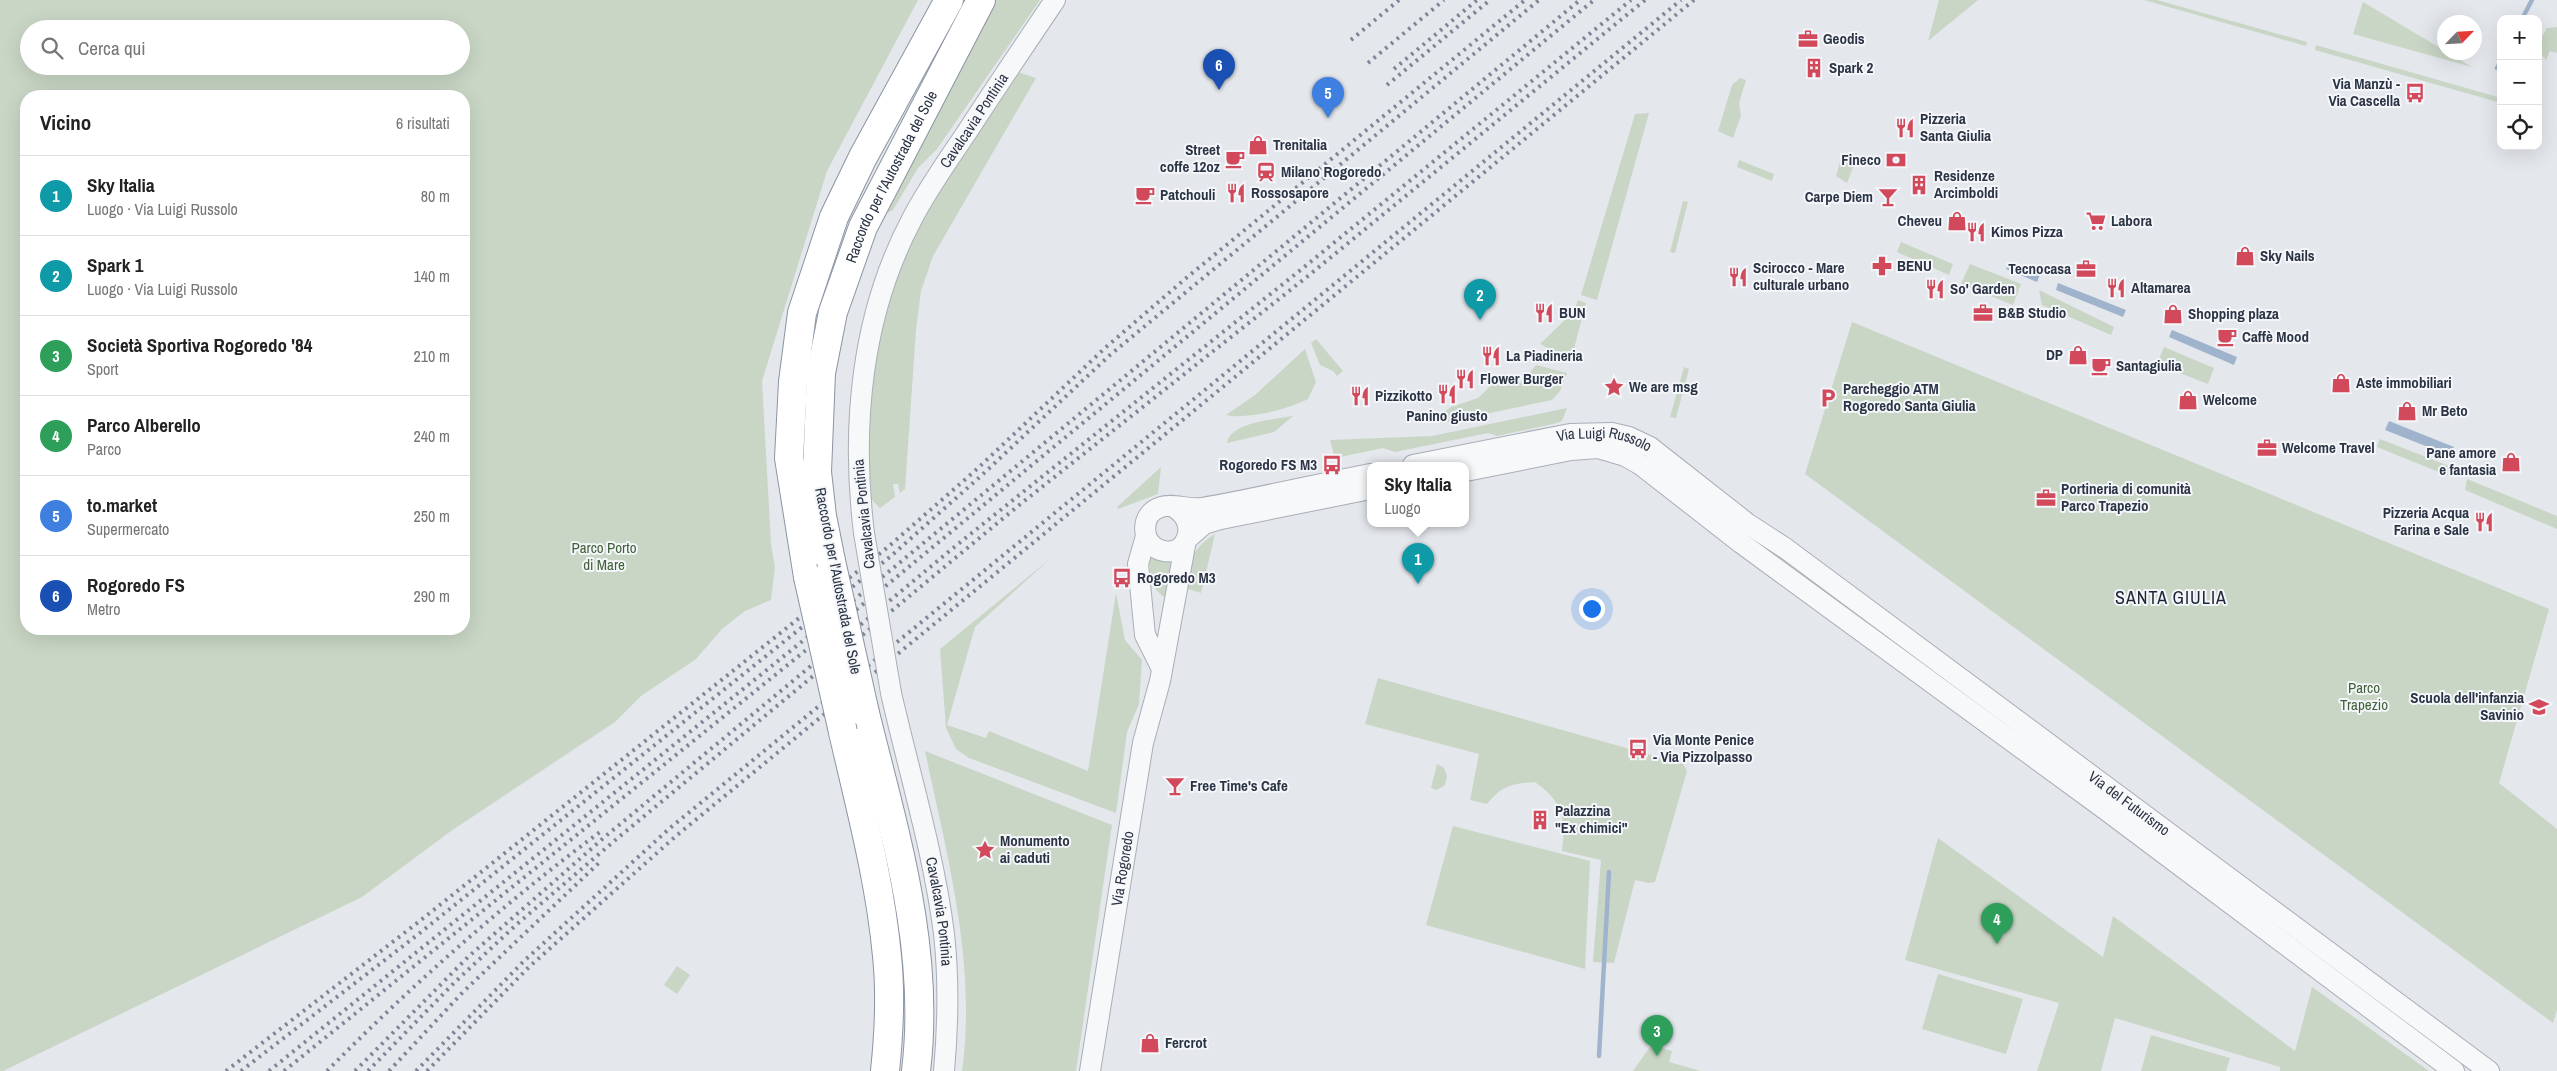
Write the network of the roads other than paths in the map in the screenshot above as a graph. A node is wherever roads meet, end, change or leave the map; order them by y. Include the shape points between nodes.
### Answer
1 (949, 0) edge
2 (981, 0) edge
3 (1055, 0) edge
4 (1428, 462) edge
5 (1469, 470) edge
6 (1367, 475) edge
7 (1367, 491) edge
8 (1175, 508) junction
9 (1146, 536) junction
10 (1768, 536) joint
11 (1186, 540) junction
12 (1763, 557) joint
13 (1138, 574) junction
14 (1171, 610) junction
15 (1161, 667) junction
16 (885, 1071) edge
17 (916, 1071) edge
18 (944, 1071) edge
19 (1090, 1071) edge
20 (2454, 1071) edge
21 (2489, 1071) edge

1 - 16 highway, Raccordo per l'Autostrada del Sole, bridge via 834,217 802,313 793,382 789,458 808,577 883,920 889,1009
2 - 17 highway, Raccordo per l'Autostrada del Sole, bridge via 863,227 833,312 821,373 817,472 822,516 912,908 919,982
3 - 18 street, Cavalcavia Pontinia, bridge via 911,220 885,281 870,338 859,409 858,463 864,533 891,692 944,935 948,1015
4 - 10 street, Via Luigi Russolo via 1570,434 1612,432 1650,447
5 - 12 street, Via Luigi Russolo via 1571,450 1611,450 1641,465
6 - 8 street via 1203,508
7 - 11 street via 1221,519 1204,524
8 - 9 street via 1168,506 1154,510 1146,522
8 - 11 street via 1189,524
9 - 11 street via 1149,543 1162,551 1176,549
9 - 13 street via 1140,549
10 - 21 street, Via del Futurismo
11 - 14 street, Via Rogoredo
12 - 20 street, Via del Futurismo
13 - 14 street via 1152,599
13 - 15 street via 1145,635
14 - 15 street, Via Rogoredo
15 - 19 street, Via Rogoredo via 1143,743

